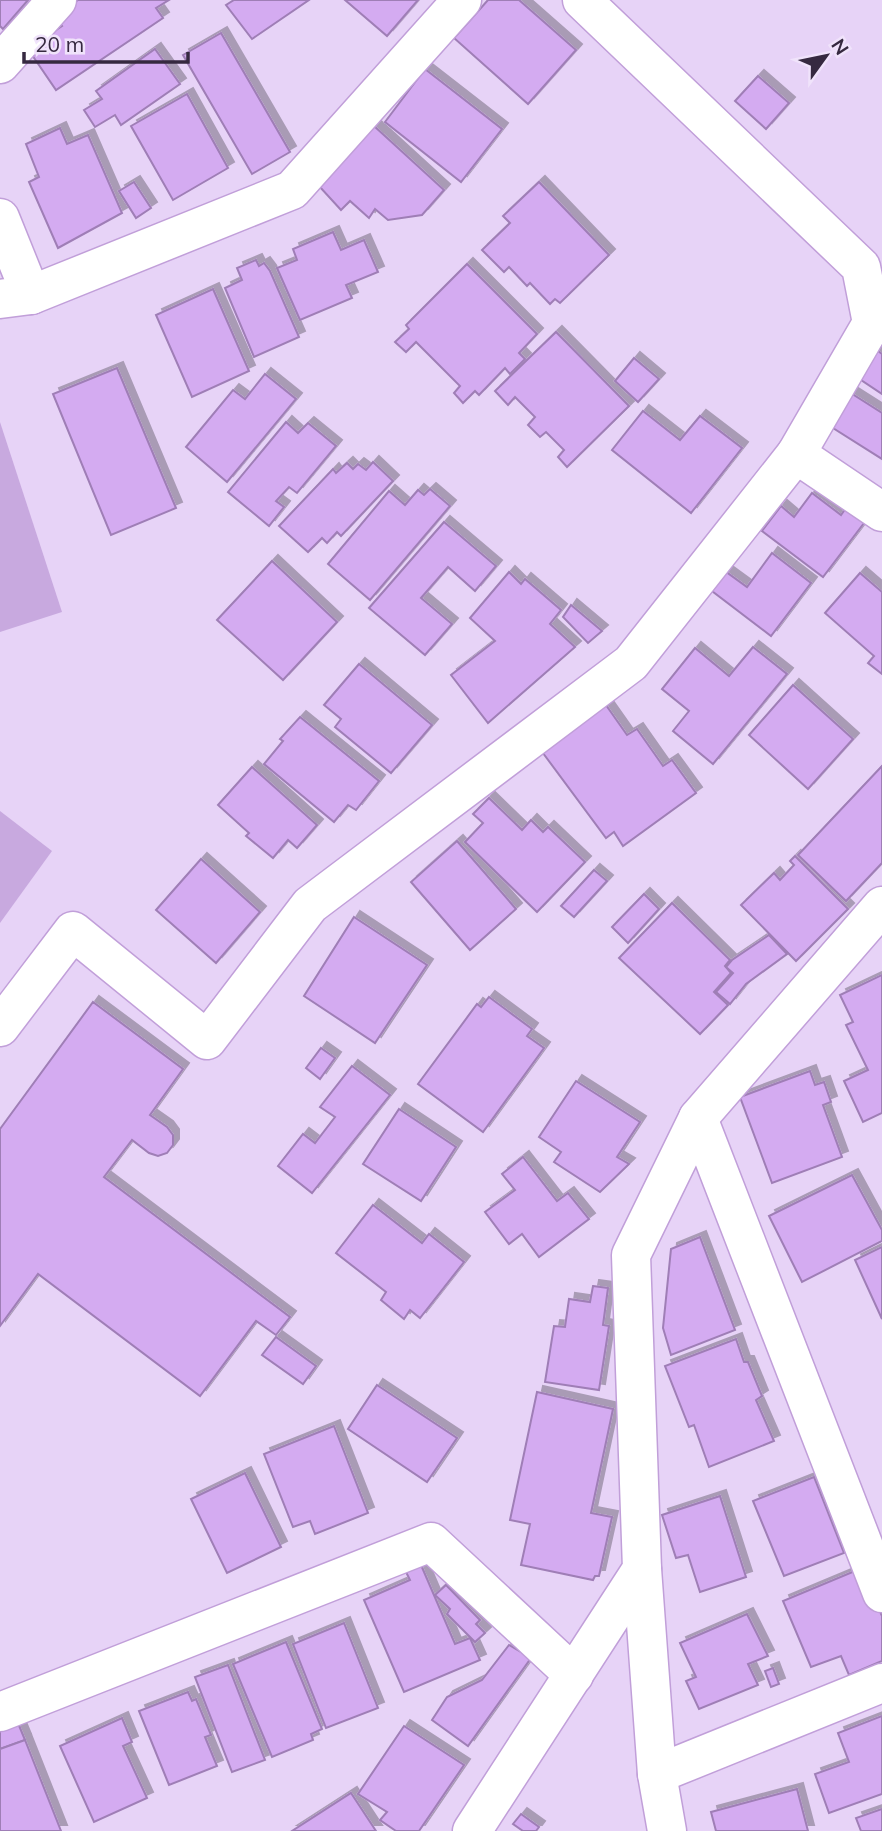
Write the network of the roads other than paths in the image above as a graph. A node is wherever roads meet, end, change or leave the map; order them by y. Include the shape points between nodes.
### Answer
1 (57, 0) edge
2 (462, 0) edge
3 (582, 0) edge
4 (0, 64) edge
5 (0, 218) edge
6 (15, 297) edge
7 (796, 454) junction
8 (882, 512) edge
9 (882, 906) edge
10 (0, 1027) edge
11 (698, 1118) junction
12 (642, 1569) junction
13 (882, 1593) edge
14 (574, 1675) junction
15 (882, 1683) edge
16 (0, 1712) edge
17 (657, 1774) junction
18 (472, 1831) edge
19 (667, 1831) edge

1 - 4 street
2 - 6 street via 292,190
3 - 7 street via 861,267 872,323
5 - 6 street
7 - 8 street
7 - 10 street via 631,663 310,905 207,1040 73,931
9 - 11 street
11 - 12 street via 631,1255
11 - 13 street
12 - 14 street
12 - 17 street
14 - 16 street via 431,1542
14 - 18 street
15 - 17 street
17 - 19 street

